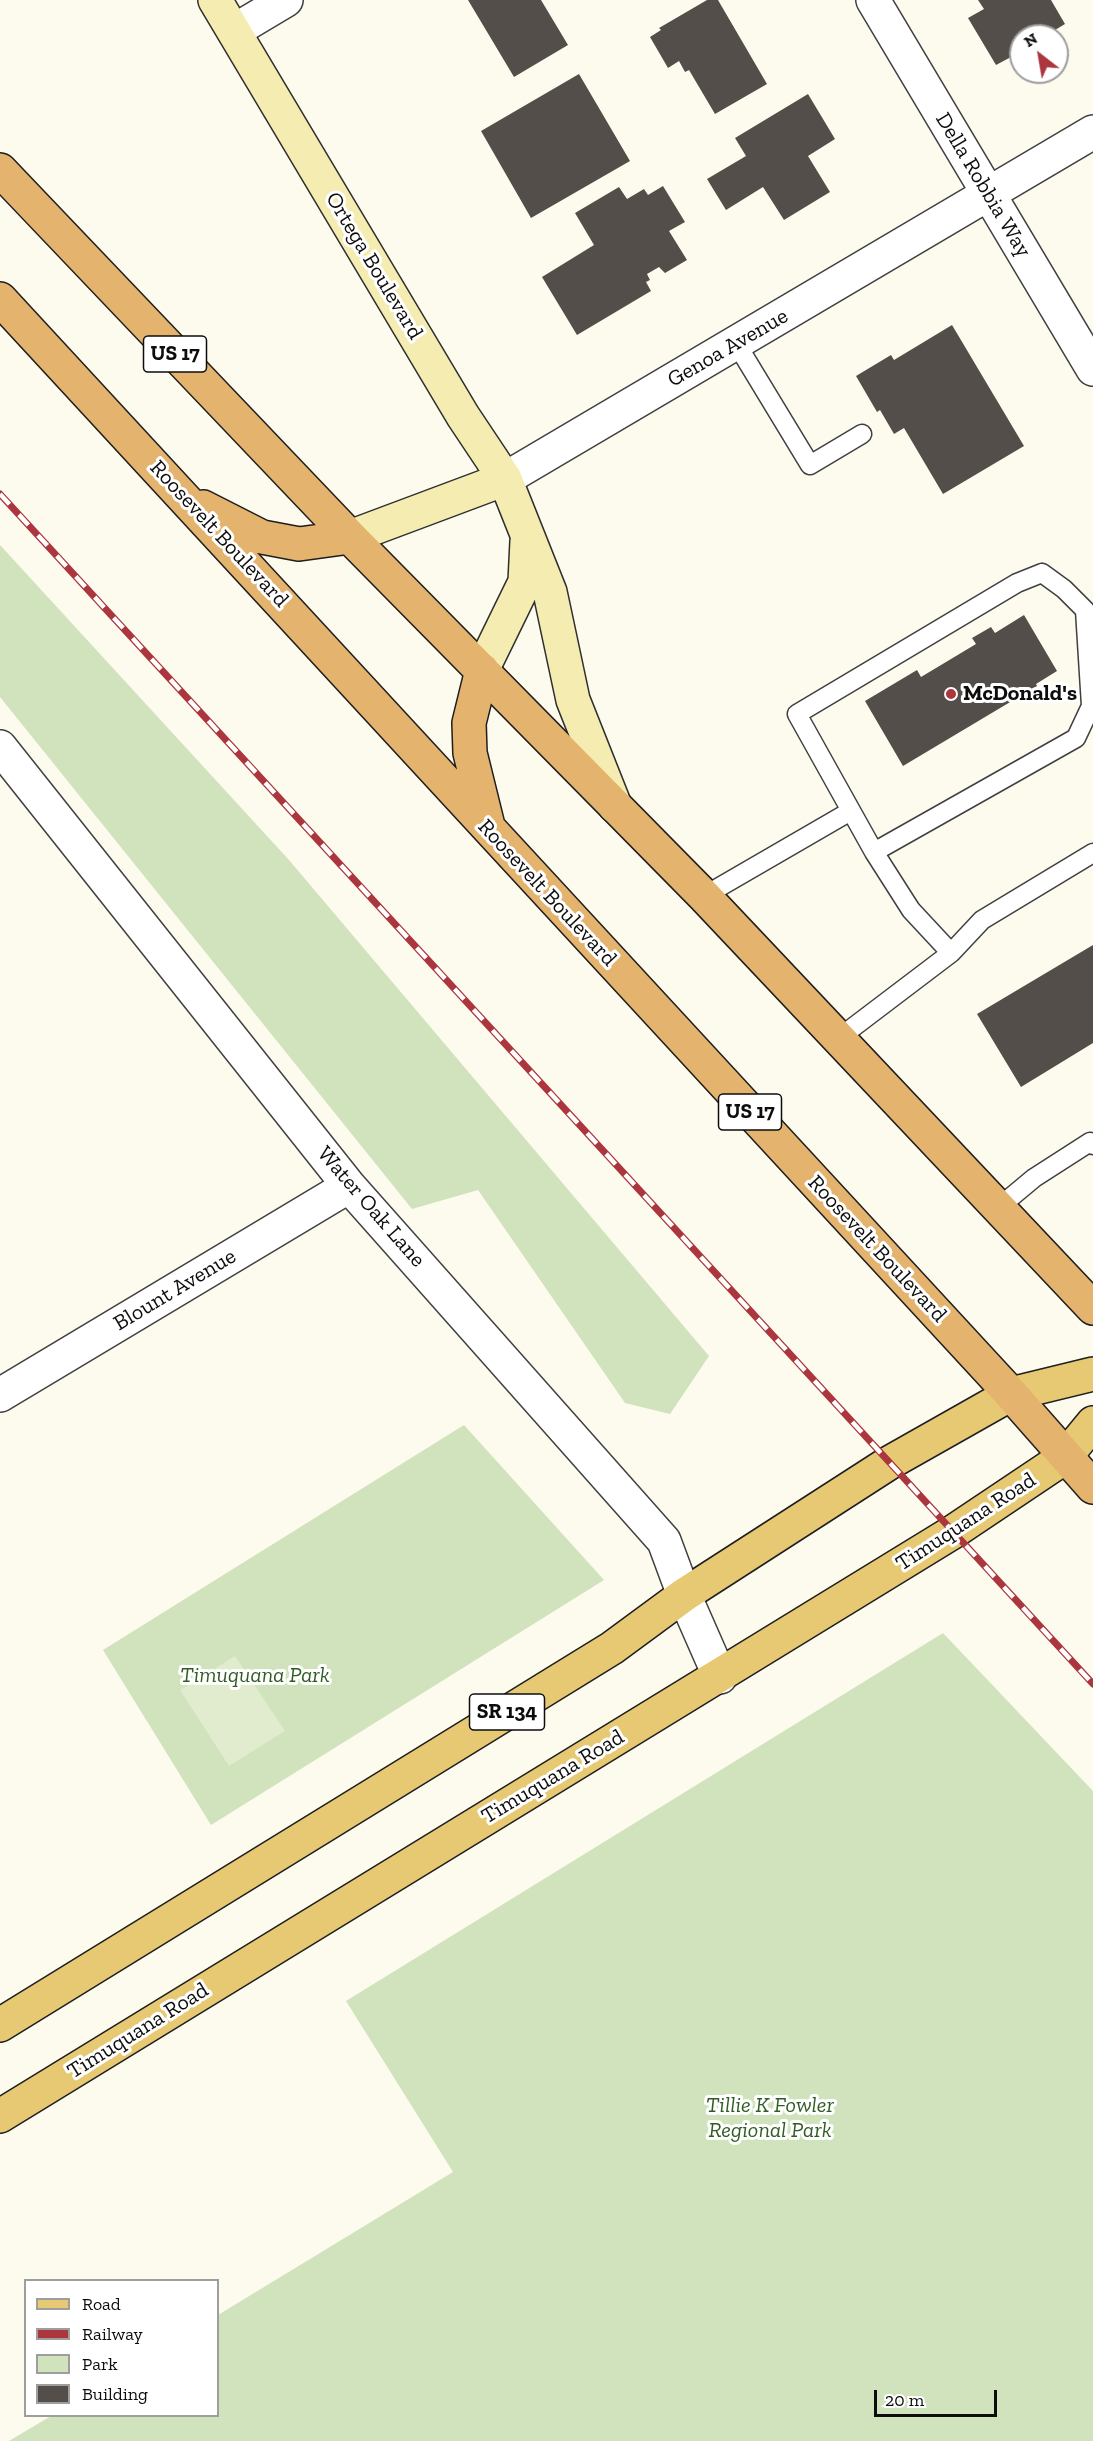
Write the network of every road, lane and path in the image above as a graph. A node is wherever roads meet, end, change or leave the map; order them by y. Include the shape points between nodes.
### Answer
1 (216, 0) edge
2 (286, 0) edge
3 (873, 0) edge
4 (234, 31) junction
5 (1093, 132) edge
6 (0, 170) edge
7 (989, 194) junction
8 (0, 299) edge
9 (736, 343) junction
10 (1093, 369) edge
11 (862, 434) dead end
12 (505, 479) junction
13 (185, 498) junction
14 (527, 533) junction
15 (350, 537) junction
16 (482, 670) junction
17 (1084, 736) edge
18 (6, 766) edge
19 (615, 806) junction
20 (849, 812) junction
21 (489, 830) junction
22 (874, 852) junction
23 (1093, 853) edge
24 (704, 896) junction
25 (951, 953) junction
26 (839, 1038) junction
27 (1093, 1145) edge
28 (350, 1185) junction
29 (998, 1208) junction
30 (1093, 1308) edge
31 (1093, 1374) edge
32 (1011, 1394) junction
33 (0, 1395) edge
34 (1093, 1423) edge
35 (1065, 1457) junction
36 (1093, 1487) edge
37 (684, 1595) junction
38 (720, 1677) junction
39 (0, 2025) edge
40 (0, 2116) edge

1 - 4 main road, Ortega Boulevard
2 - 4 street
3 - 7 street, Della Robbia Way
4 - 12 main road, Ortega Boulevard
5 - 7 street, Genoa Avenue
6 - 15 highway, US 17
7 - 9 street, Genoa Avenue
7 - 10 street, Della Robbia Way
8 - 13 highway, Roosevelt Boulevard / US 17
9 - 11 lane via 810,465
9 - 12 street, Genoa Avenue
12 - 14 main road, Ortega Boulevard
12 - 15 main road, Genoa Avenue
13 - 15 highway via 262,537 299,544
13 - 21 highway, Roosevelt Boulevard / US 17
14 - 16 main road, Ortega Boulevard via 525,582
14 - 19 main road, Ortega Boulevard via 550,592 573,700
15 - 16 highway, US 17
16 - 19 highway, US 17
16 - 21 highway via 469,723 470,753
17 - 20 lane via 1091,706 1085,610 1042,573 1017,583 797,714
17 - 22 lane
18 - 28 street, Water Oak Lane
19 - 24 highway, US 17
20 - 22 lane
20 - 24 lane
21 - 32 highway, Roosevelt Boulevard / US 17
22 - 25 lane via 911,910
23 - 25 lane via 982,920
24 - 26 highway, US 17
25 - 26 lane
26 - 29 highway, US 17
27 - 29 lane via 1090,1142 1034,1178
28 - 33 street, Blount Avenue
28 - 37 street, Water Oak Lane via 664,1542
29 - 30 highway, US 17
31 - 32 main road, SR 134
32 - 35 highway, Roosevelt Boulevard / US 17
32 - 37 main road, SR 134 via 889,1463
34 - 35 main road, Timuquana Road
35 - 36 highway, Roosevelt Boulevard / US 17
35 - 38 main road, Timuquana Road via 953,1532
37 - 38 street, Water Oak Lane
37 - 39 main road, SR 134 via 612,1648
38 - 40 main road, Timuquana Road

